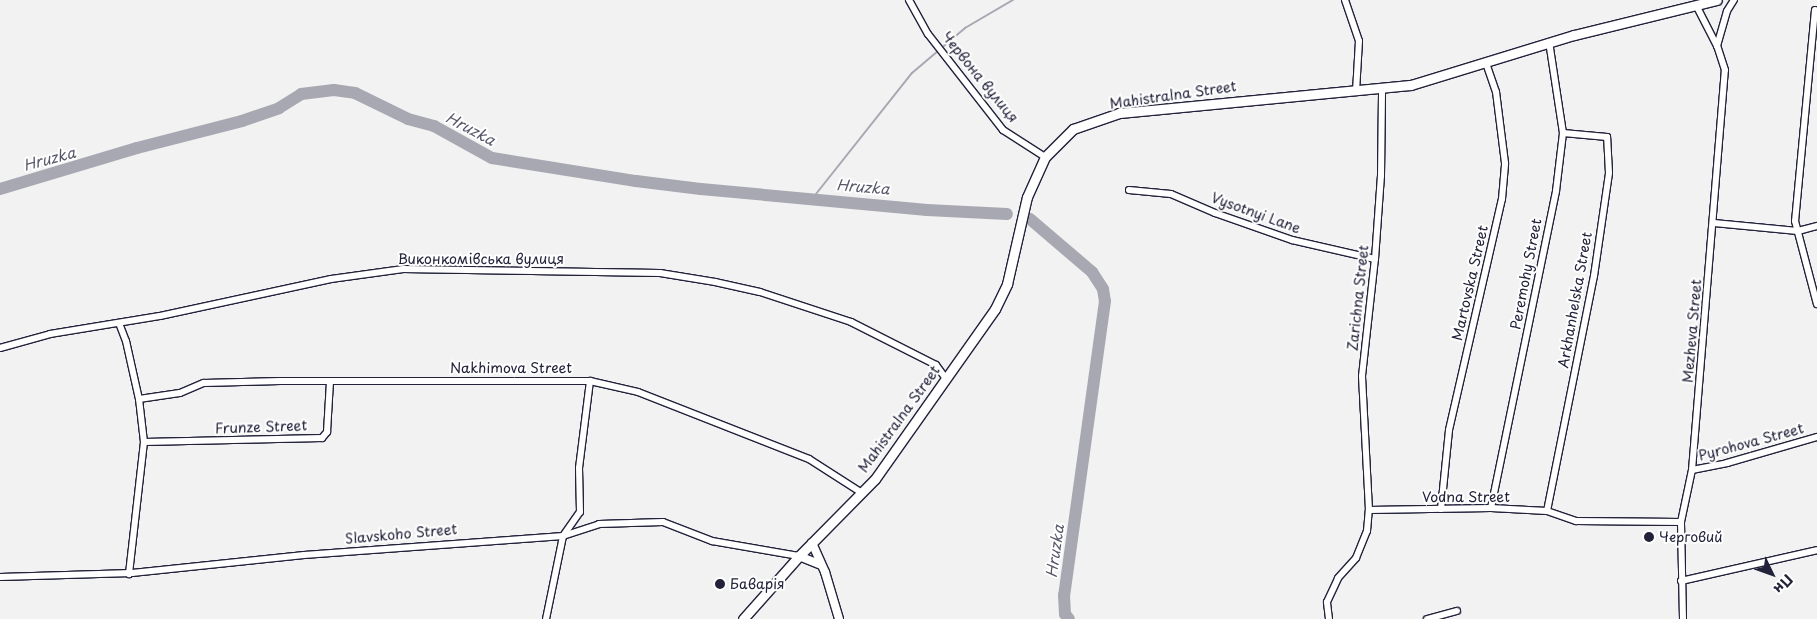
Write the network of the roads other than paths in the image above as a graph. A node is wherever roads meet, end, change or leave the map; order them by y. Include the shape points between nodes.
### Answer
1 (909, 0) edge
2 (1345, 0) edge
3 (1717, 0) edge
4 (1734, 0) edge
5 (1690, 4) edge
6 (1815, 10) dead end
7 (1549, 42) junction
8 (1718, 46) junction
9 (1486, 63) junction
10 (1382, 89) junction
11 (1356, 91) junction
12 (1563, 133) junction
13 (1045, 157) junction
14 (1129, 190) dead end
15 (1714, 224) junction
16 (1817, 226) edge
17 (1798, 231) junction
18 (1375, 259) junction
19 (1817, 304) edge
20 (119, 323) junction
21 (0, 348) edge
22 (946, 379) junction
23 (590, 381) junction
24 (330, 382) junction
25 (139, 400) junction
26 (1817, 437) edge
27 (144, 442) junction
28 (1692, 470) junction
29 (862, 493) junction
30 (1491, 508) junction
31 (1441, 509) junction
32 (1369, 510) junction
33 (1547, 511) junction
34 (1681, 522) junction
35 (563, 536) junction
36 (812, 543) junction
37 (1817, 550) edge
38 (799, 556) junction
39 (819, 564) junction
40 (129, 574) junction
41 (0, 577) edge
42 (1682, 581) junction
43 (1456, 611) dead end
44 (744, 618) edge
45 (546, 619) edge
46 (839, 619) edge
47 (1329, 619) edge
48 (1428, 619) edge
49 (1683, 619) edge

1 - 13 street, Червона вулиця via 928,34 1003,130
2 - 11 street via 1359,40
3 - 5 main road, Mahistralna Street
4 - 8 street via 1727,11
5 - 7 main road, Mahistralna Street
5 - 8 street, Mezheva Street
6 - 17 street via 1795,221
7 - 9 main road, Mahistralna Street
7 - 12 street, Peremohy Street
8 - 15 street, Mezheva Street via 1725,70
9 - 10 main road, Mahistralna Street via 1411,85
9 - 31 street, Martovska Street via 1496,92 1504,154 1502,199 1449,430
10 - 11 main road, Mahistralna Street
10 - 18 street, Zarichna Street via 1381,176
11 - 13 main road, Mahistralna Street via 1255,98 1119,114 1073,129
12 - 30 street, Peremohy Street via 1556,191
12 - 33 street, Arkhanhelska Street via 1607,137 1609,173 1594,276
13 - 22 main road, Mahistralna Street via 1027,197 1007,284 995,309
14 - 18 street, Vysotnyi Lane via 1171,194 1292,240
15 - 17 street
15 - 28 street, Mezheva Street
16 - 17 street
17 - 19 street
18 - 32 street, Zarichna Street via 1362,376
20 - 21 street, Виконкомівська вулиця via 50,334
20 - 22 street, Виконкомівська вулиця via 331,279 403,269 660,273 760,292 851,322 936,365
20 - 25 street
22 - 29 main road, Mahistralna Street
23 - 24 street, Nakhimova Street
23 - 29 street, Nakhimova Street via 638,392 808,459
23 - 35 street via 579,468 580,512
24 - 25 street, Nakhimova Street via 204,383 180,393
24 - 27 street, Frunze Street via 326,432 322,438
25 - 27 street
26 - 28 street, Pyrohova Street
27 - 40 street
28 - 34 street, Mezheva Street
29 - 36 main road, Mahistralna Street
30 - 31 street, Vodna Street
30 - 33 street, Vodna Street
31 - 32 street, Vodna Street
32 - 47 street via 1367,531 1356,558 1338,578 1326,602
33 - 34 street, Vodna Street via 1576,521
34 - 42 street, Mezheva Street
35 - 38 street, Slavskoho Street via 599,524 663,522 712,541
35 - 40 street, Slavskoho Street via 304,555
35 - 45 street
36 - 38 main road, Mahistralna Street
36 - 39 street
37 - 42 street
38 - 39 street
38 - 44 main road, Mahistralna Street
39 - 46 street via 825,572
40 - 41 street, Slavskoho Street
42 - 49 street, Mezheva Street
43 - 48 street

